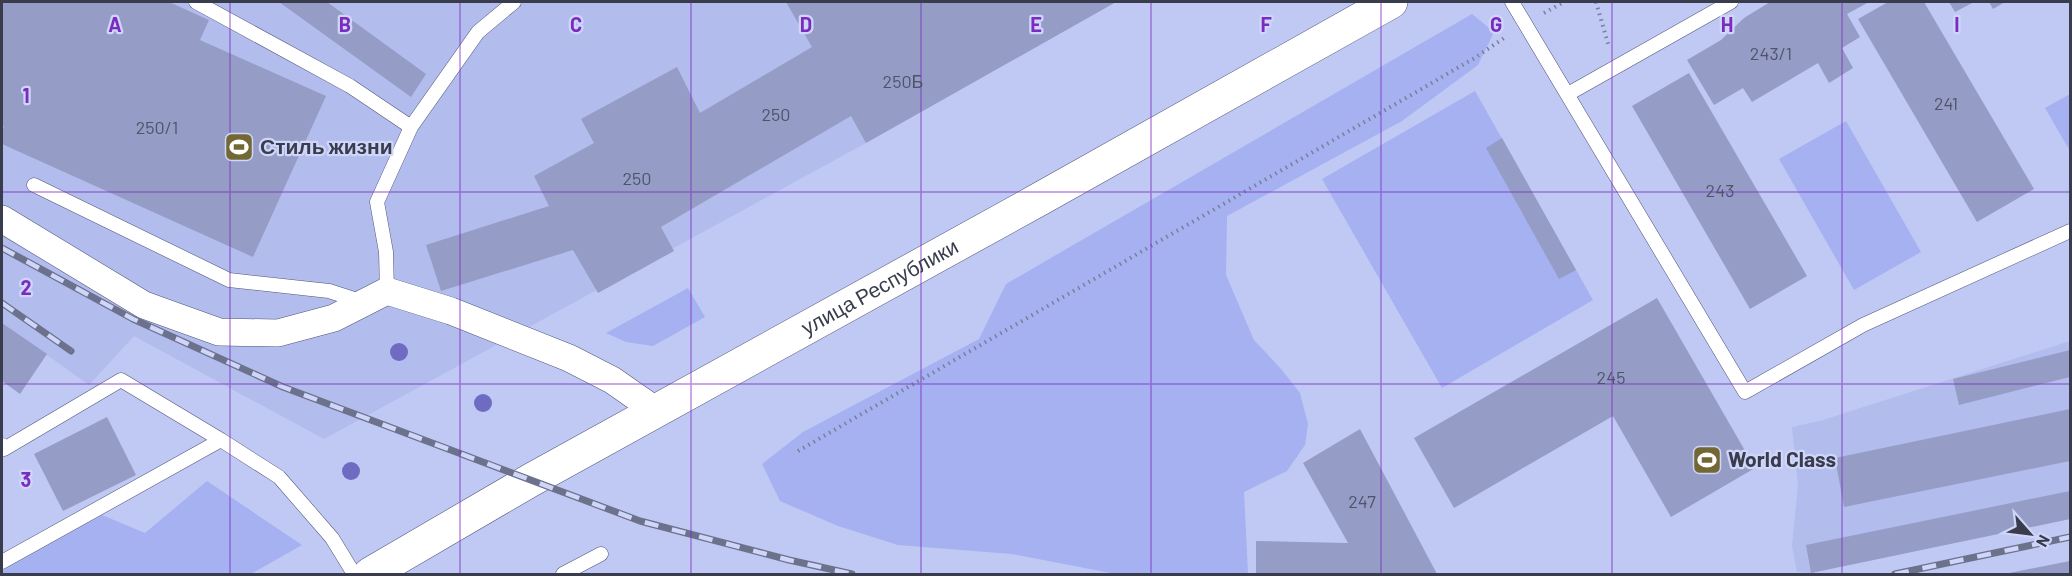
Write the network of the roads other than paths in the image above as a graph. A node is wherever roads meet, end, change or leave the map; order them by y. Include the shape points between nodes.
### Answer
1 (196, 2) edge
2 (514, 2) edge
3 (1391, 2) edge
4 (1512, 2) edge
5 (1731, 2) edge
6 (1568, 94) junction
7 (411, 127) junction
8 (34, 185) dead end
9 (2, 219) edge
10 (2070, 231) edge
11 (375, 296) junction
12 (658, 412) junction
13 (221, 440) junction
14 (2, 445) edge
15 (601, 554) dead end
16 (2, 562) edge
17 (354, 574) edge
18 (370, 574) edge
19 (563, 574) edge

1 - 7 lane via 350,86
2 - 7 lane via 478,32
3 - 12 main road, улица Республики
4 - 6 lane
5 - 6 lane
6 - 10 lane via 1745,392 1863,325
7 - 11 lane via 377,202 386,252
8 - 11 lane via 229,280
9 - 11 street via 144,305 219,332 278,333 334,318
11 - 12 street via 451,311 569,358 612,380
12 - 18 main road, улица Республики
13 - 14 lane via 121,380 4,449
13 - 16 lane
13 - 17 lane via 279,477 328,532
15 - 19 lane

